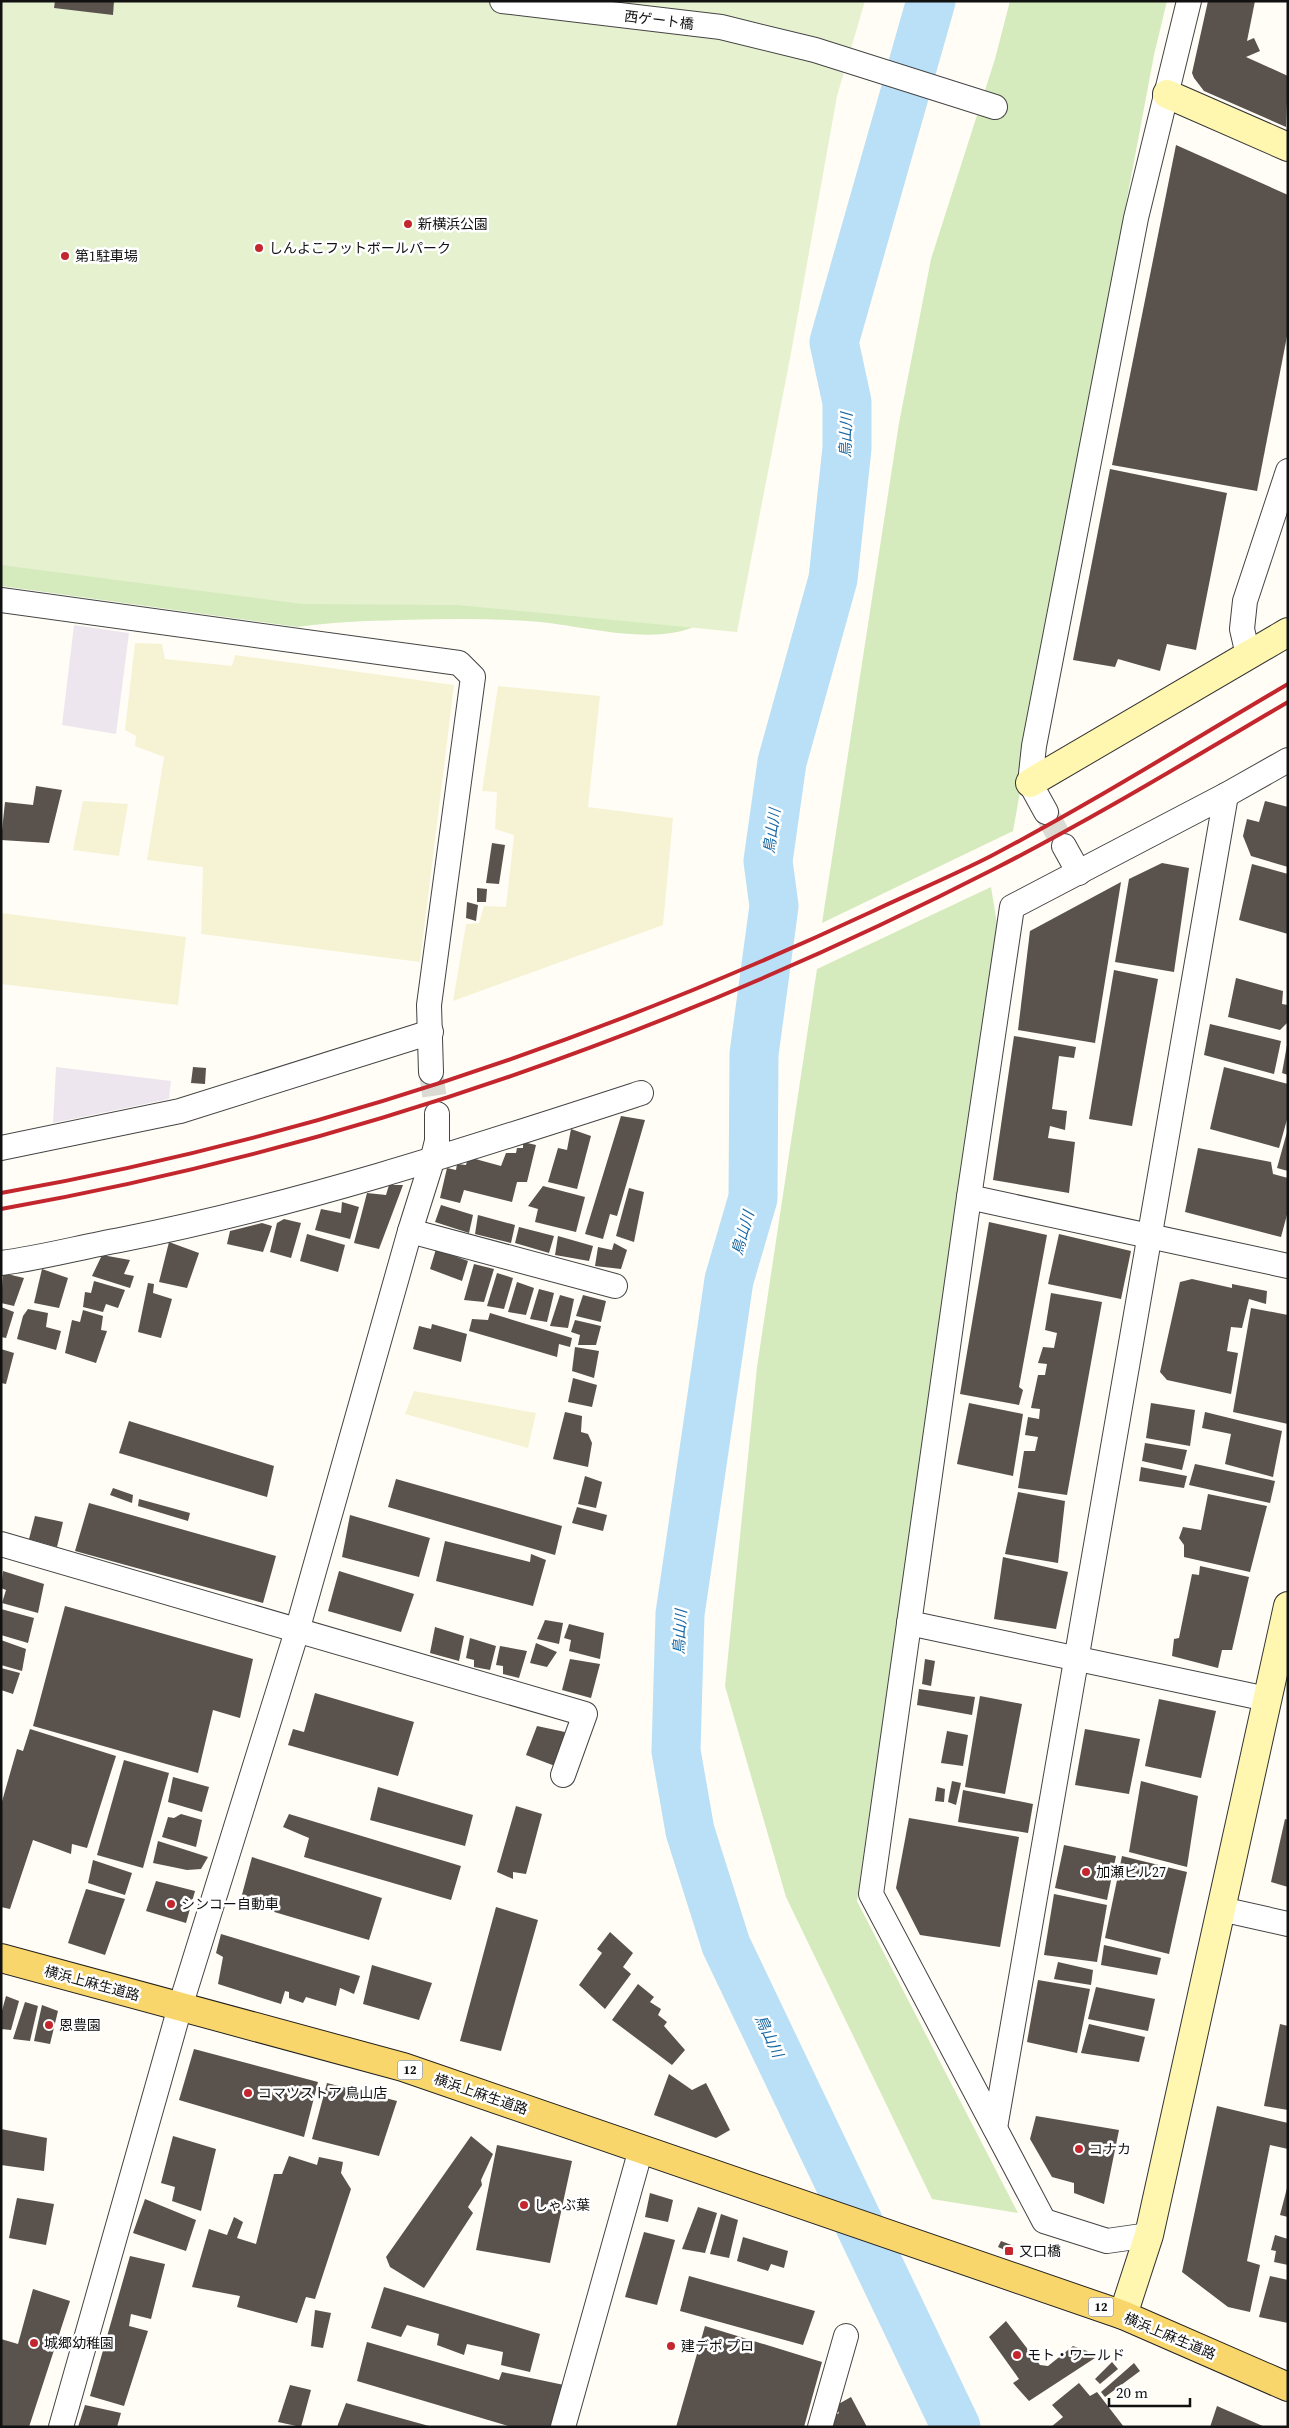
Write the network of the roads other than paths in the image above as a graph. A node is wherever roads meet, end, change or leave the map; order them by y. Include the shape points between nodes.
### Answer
1 (502, 1) edge
2 (1189, 1) edge
3 (1166, 94) junction
4 (984, 103) dead end
5 (1288, 147) edge
6 (1288, 472) edge
7 (1, 600) edge
8 (1288, 632) edge
9 (1248, 655) junction
10 (1288, 760) edge
11 (1030, 784) junction
12 (1226, 796) junction
13 (1046, 812) tunnel mouth
14 (1064, 846) tunnel mouth
15 (1079, 873) junction
16 (431, 1032) junction
17 (431, 1072) tunnel mouth
18 (641, 1092) dead end
19 (437, 1114) tunnel mouth
20 (1, 1148) edge
21 (432, 1161) junction
22 (969, 1197) junction
23 (410, 1230) junction
24 (1150, 1236) junction
25 (1, 1263) edge
26 (1288, 1266) edge
27 (615, 1286) dead end
28 (1, 1544) edge
29 (1288, 1606) edge
30 (909, 1623) junction
31 (297, 1631) junction
32 (1076, 1659) junction
33 (1267, 1699) junction
34 (563, 1775) dead end
35 (1221, 1909) junction
36 (1288, 1924) edge
37 (1, 1958) edge
38 (180, 2007) junction
39 (995, 2128) junction
40 (641, 2149) junction
41 (1149, 2235) junction
42 (1123, 2315) junction
43 (846, 2336) dead end
44 (1288, 2387) edge
45 (61, 2427) edge
46 (563, 2427) edge
47 (820, 2427) edge

1 - 4 street, 西ゲート橋 via 721,27 843,58
2 - 3 street
3 - 5 street
3 - 11 street via 1136,218 1034,746
6 - 9 street via 1244,601 1242,629
7 - 16 street via 460,664 473,677 429,1005
8 - 9 street
9 - 11 street
10 - 12 street
11 - 13 street
12 - 15 street
12 - 24 street
14 - 15 street
15 - 22 street via 1012,907
16 - 17 street
16 - 20 street via 180,1111
18 - 21 street
19 - 21 street via 437,1141
21 - 23 street
21 - 25 street via 187,1227
22 - 24 street
22 - 30 street
23 - 27 street
23 - 31 street
24 - 26 street
24 - 32 street
28 - 31 street
29 - 33 street
30 - 32 street
30 - 39 street via 871,1894
31 - 34 street via 585,1714
31 - 38 street
32 - 33 street
32 - 39 street
33 - 35 street
35 - 36 street
35 - 41 street
37 - 38 main road, 横浜上麻生道路 / 12
38 - 40 main road, 横浜上麻生道路 / 12 via 403,2067
38 - 45 street
39 - 41 street via 1044,2221 1107,2241
40 - 42 main road, 横浜上麻生道路 / 12
40 - 46 street
41 - 42 street
42 - 44 main road, 横浜上麻生道路 / 12
43 - 47 street

